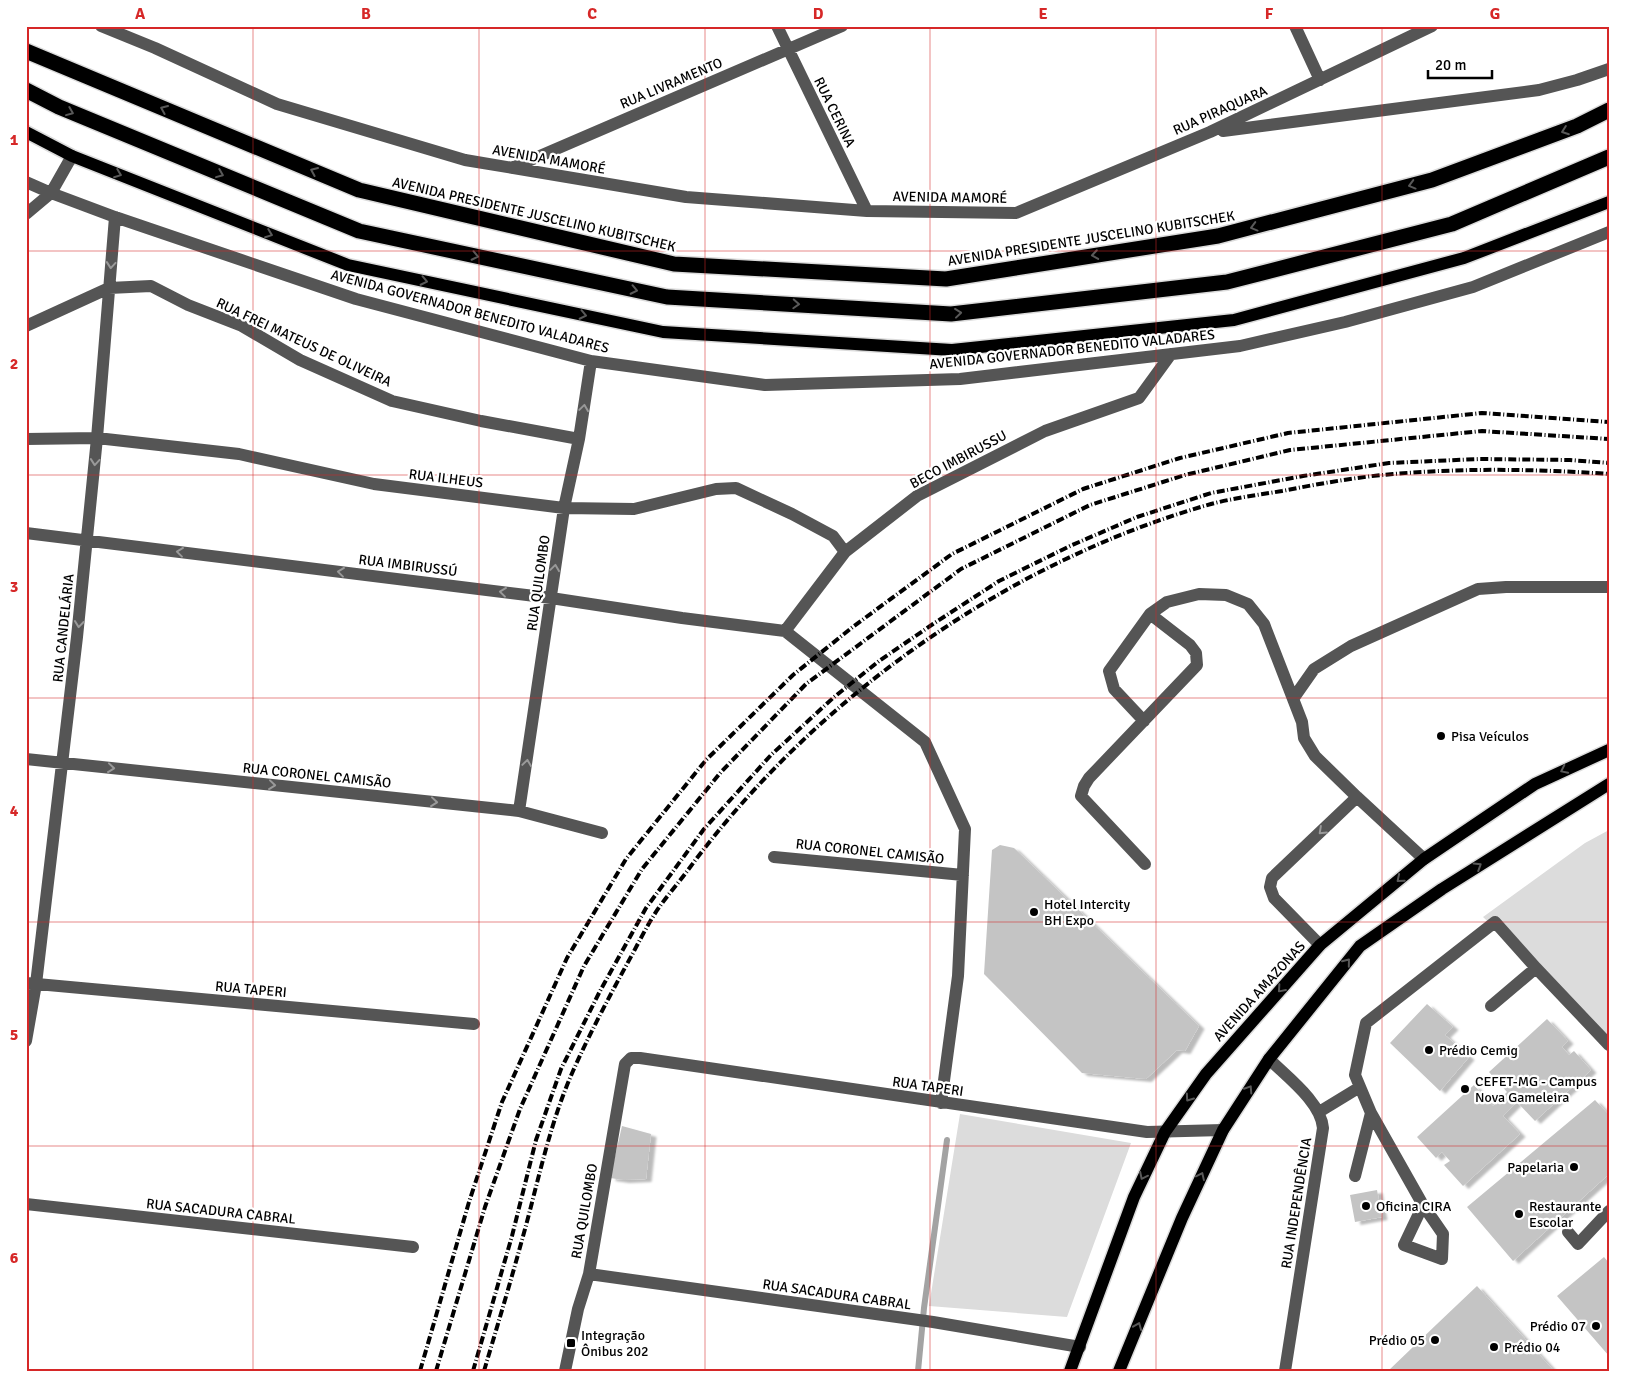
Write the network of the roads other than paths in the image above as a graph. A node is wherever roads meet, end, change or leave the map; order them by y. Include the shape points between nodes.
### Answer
1 (101, 26) edge
2 (777, 26) edge
3 (842, 26) edge
4 (1295, 26) edge
5 (1432, 26) edge
6 (788, 50) junction
7 (26, 51) edge
8 (1609, 68) edge
9 (1320, 80) junction
10 (26, 90) edge
11 (1609, 110) edge
12 (26, 132) edge
13 (1210, 132) junction
14 (72, 156) junction
15 (1609, 158) edge
16 (512, 168) junction
17 (26, 182) edge
18 (51, 194) junction
19 (1609, 202) edge
20 (867, 211) junction
21 (1016, 213) joint
22 (26, 214) edge
23 (115, 217) junction
24 (1609, 232) edge
25 (109, 288) junction
26 (26, 326) edge
27 (1171, 354) junction
28 (591, 360) junction
29 (97, 438) junction
30 (579, 438) junction
31 (26, 439) edge
32 (564, 508) junction
33 (26, 533) edge
34 (87, 541) junction
35 (845, 552) junction
36 (1609, 587) edge
37 (551, 598) junction
38 (1150, 614) junction
39 (785, 631) junction
40 (1293, 699) junction
41 (1144, 721) junction
42 (1609, 750) edge
43 (26, 759) edge
44 (62, 763) junction
45 (1609, 784) edge
46 (1357, 797) junction
47 (520, 811) junction
48 (602, 833) dead end
49 (774, 857) dead end
50 (1424, 859) junction
51 (1145, 864) dead end
52 (963, 875) junction
53 (1320, 945) junction
54 (1536, 968) junction
55 (31, 984) edge
56 (1491, 1006) dead end
57 (474, 1024) dead end
58 (26, 1041) edge
59 (1609, 1045) edge
60 (631, 1058) joint
61 (1269, 1059) junction
62 (1360, 1087) junction
63 (941, 1103) junction
64 (1319, 1112) junction
65 (1371, 1113) junction
66 (1223, 1130) junction
67 (1165, 1132) junction
68 (1355, 1176) dead end
69 (26, 1204) edge
70 (1423, 1205) dead end
71 (1609, 1211) edge
72 (1568, 1232) dead end
73 (412, 1247) dead end
74 (589, 1274) junction
75 (1080, 1347) junction
76 (565, 1371) edge
77 (1070, 1371) edge
78 (1119, 1371) edge
79 (1285, 1371) edge

1 - 16 street, AVENIDA MAMORÉ via 277,104 466,160
2 - 6 street, RUA CERINA
3 - 6 street, RUA LIVRAMENTO
4 - 9 street
5 - 9 street, RUA PIRAQUARA
6 - 16 street, RUA LIVRAMENTO
6 - 20 street, RUA CERINA
11 -> 7 highway, AVENIDA PRESIDENTE JUSCELINO KUBITSCHEK via 1577,126 1432,180 1228,234 946,279 674,264 359,190
8 - 13 street via 1539,90
9 - 13 street, RUA PIRAQUARA
10 -> 15 highway via 59,107 359,232 667,297 950,314 1227,282 1452,224
12 - 14 main road
13 - 21 street, RUA PIRAQUARA
14 - 18 street
14 -> 19 main road via 348,265 663,332 952,350 1234,320 1464,258
16 - 20 street, AVENIDA MAMORÉ via 686,197
17 - 18 street, AVENIDA GOVERNADOR BENEDITO VALADARES
18 - 22 street
18 - 23 street, AVENIDA GOVERNADOR BENEDITO VALADARES
20 - 21 street, AVENIDA MAMORÉ
23 -> 25 street, RUA CANDELÁRIA
23 - 28 street, AVENIDA GOVERNADOR BENEDITO VALADARES via 356,299
24 - 27 street, AVENIDA GOVERNADOR BENEDITO VALADARES via 1473,287 1345,322 1240,346
25 - 26 street, RUA FREI MATEUS DE OLIVEIRA
25 - 29 street, RUA CANDELÁRIA
25 - 30 street, RUA FREI MATEUS DE OLIVEIRA via 151,286 188,305 242,326 300,360 392,401
27 - 28 street, AVENIDA GOVERNADOR BENEDITO VALADARES via 960,379 766,385
27 - 35 street, BECO IMBIRUSSU via 1139,398 1045,431 917,496
30 -> 28 street, RUA QUILOMBO
29 - 31 street, RUA ILHEUS
29 - 32 street, RUA ILHEUS via 239,454 374,484
29 -> 34 street, RUA CANDELÁRIA
30 - 32 street, RUA QUILOMBO
32 - 35 street, RUA ILHEUS via 634,509 716,489 736,488 833,536
37 -> 32 street, RUA QUILOMBO
33 - 34 street, RUA IMBIRUSSÚ
37 -> 34 street, RUA IMBIRUSSÚ
34 -> 44 street, RUA CANDELÁRIA
35 - 39 street, BECO IMBIRUSSU
36 - 40 street via 1478,589 1351,646 1314,669
37 - 39 street, RUA IMBIRUSSÚ
47 -> 37 street, RUA QUILOMBO
38 - 40 street via 1167,602 1200,594 1226,594 1248,604 1264,624
38 - 41 street via 1109,671 1114,690
38 - 41 street via 1190,645 1196,653 1197,665
39 - 52 street via 925,742 965,829
40 - 46 street via 1304,738 1315,756
41 - 51 street via 1089,778 1081,796
42 -> 50 main road, AVENIDA AMAZONAS via 1535,784
43 - 44 street, RUA CORONEL CAMISÃO
44 -> 47 street, RUA CORONEL CAMISÃO
44 - 55 street, RUA CANDELÁRIA
61 -> 45 main road via 1360,946 1442,889
46 - 50 street
46 -> 53 street via 1272,878 1270,887 1274,898
47 - 48 street, RUA CORONEL CAMISÃO
49 - 52 street, RUA CORONEL CAMISÃO
50 -> 53 main road, AVENIDA AMAZONAS
52 - 63 street via 958,976
53 -> 67 main road, AVENIDA AMAZONAS via 1206,1074
54 - 56 street
54 - 59 street
54 - 62 street via 1495,922 1366,1023 1355,1075
55 - 57 street, RUA TAPERI
55 - 58 street, RUA CANDELÁRIA
60 - 63 street, RUA TAPERI
60 - 74 street, RUA QUILOMBO via 625,1064
61 - 64 street
66 -> 61 main road
62 - 64 street
62 - 65 street
63 - 67 street, RUA TAPERI via 1140,1132
64 - 79 street, RUA INDEPENDÊNCIA via 1323,1128
65 - 68 street
65 - 70 street
66 - 67 street, RUA TAPERI
78 -> 66 main road via 1182,1218
67 -> 75 main road, AVENIDA AMAZONAS via 1134,1197
69 - 73 street, RUA SACADURA CABRAL
71 - 72 street via 1578,1244
74 - 75 street, RUA SACADURA CABRAL via 933,1322
74 - 76 street, RUA QUILOMBO
75 - 77 main road, AVENIDA AMAZONAS

